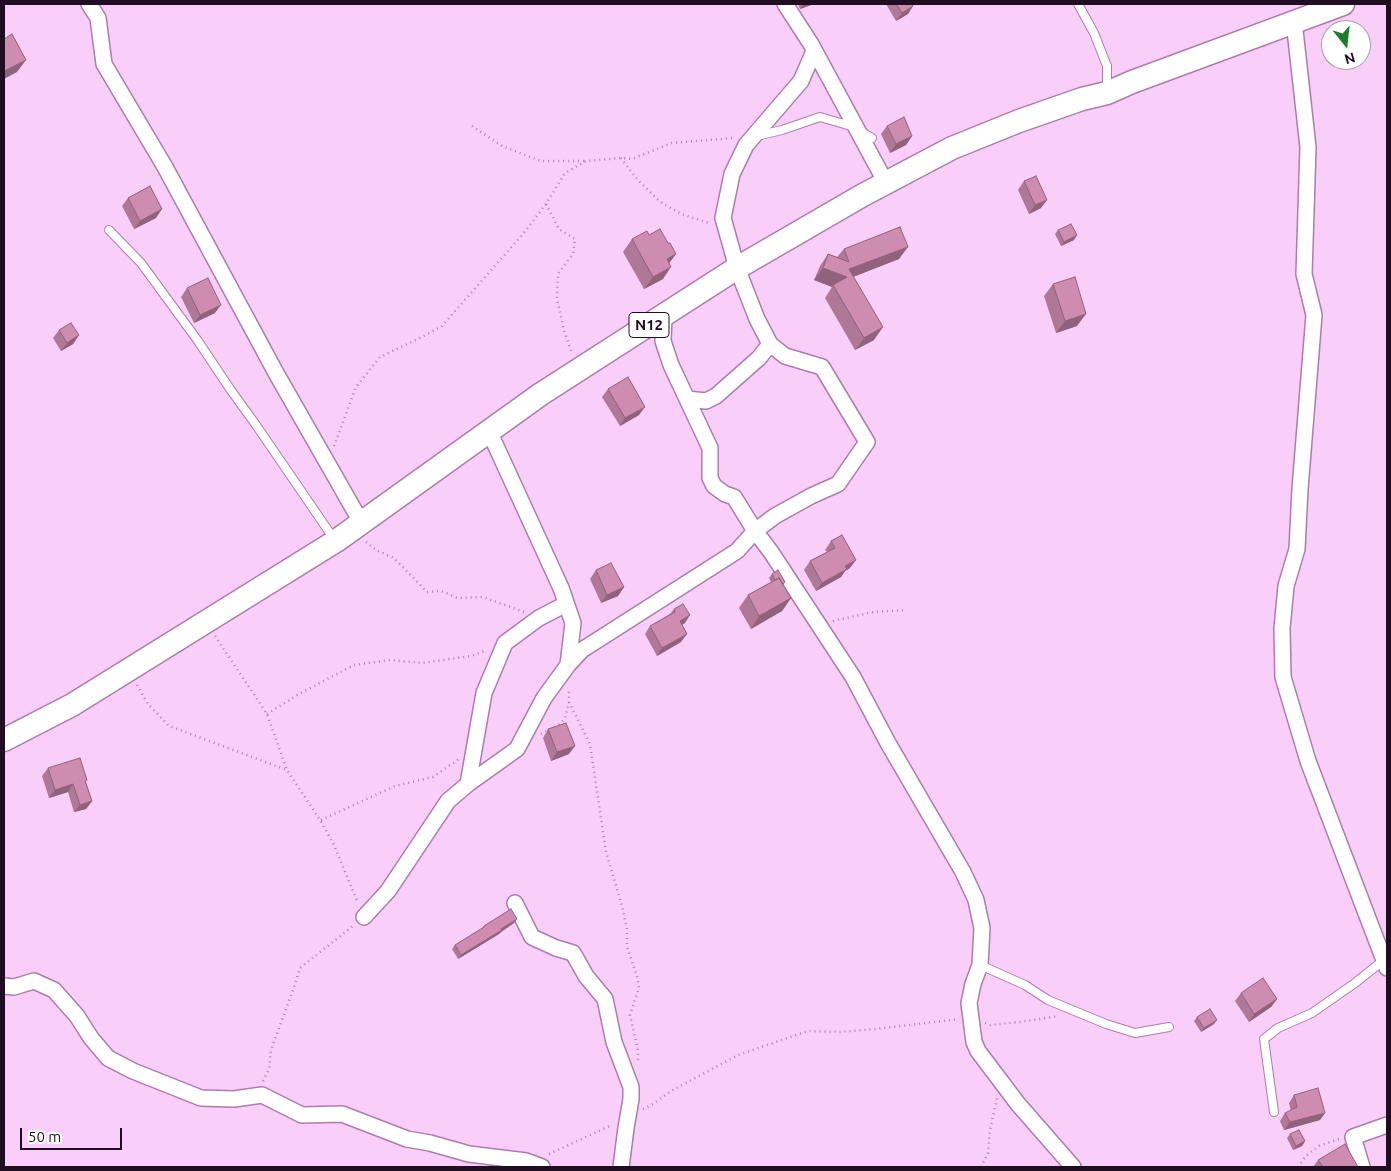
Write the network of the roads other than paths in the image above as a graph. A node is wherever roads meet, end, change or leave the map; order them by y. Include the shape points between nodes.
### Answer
1 (89, 4) edge
2 (785, 4) edge
3 (1078, 4) edge
4 (1343, 4) edge
5 (1294, 21) junction
6 (814, 51) junction
7 (1107, 94) junction
8 (857, 130) junction
9 (755, 136) junction
10 (872, 138) dead end
11 (886, 183) junction
12 (110, 230) dead end
13 (737, 268) junction
14 (664, 316) junction
15 (770, 344) junction
16 (687, 399) junction
17 (489, 431) junction
18 (349, 531) junction
19 (755, 531) junction
20 (566, 604) junction
21 (568, 665) junction
22 (4, 740) edge
23 (468, 784) junction
24 (515, 903) dead end
25 (364, 918) road end
26 (980, 964) junction
27 (1386, 964) edge
28 (4, 986) edge
29 (1169, 1027) dead end
30 (1274, 1112) dead end
31 (1387, 1125) edge
32 (537, 1165) edge
33 (621, 1167) edge
34 (1074, 1167) edge
35 (1362, 1167) edge

1 - 18 street via 98,18 104,64 165,167 328,464
2 - 6 street
3 - 7 lane via 1108,66
4 - 5 main road, N12
5 - 7 main road, N12
5 - 27 street via 1308,147 1304,274 1314,315 1297,549 1286,586 1282,628 1283,678 1308,761
6 - 8 street
6 - 9 street via 802,81
7 - 11 main road, N12 via 1082,99 1019,121 952,148
8 - 9 lane via 820,117
8 - 10 lane
8 - 11 street
9 - 13 street via 746,145 732,174 723,218
11 - 13 main road, N12
12 - 18 lane via 141,263 256,425
13 - 14 main road, N12
13 - 15 street
14 - 16 street via 663,341
14 - 17 main road, N12
15 - 16 street via 716,396 706,401
15 - 19 street via 784,356 822,367 866,442 838,484 775,516
16 - 19 street via 710,448 710,478 714,486 734,496
17 - 18 main road, N12
17 - 20 street
18 - 22 main road, N12 via 72,705
19 - 21 street via 737,551 582,650
19 - 26 street via 854,677 888,743 963,872 976,900 982,928
20 - 21 street via 573,623
20 - 23 street via 539,618 505,643 484,693
21 - 23 street via 544,698 516,749
23 - 25 street via 448,801 388,891
24 - 33 street via 532,937 573,954 605,999 614,1042 631,1087
26 - 29 lane via 1048,1000 1135,1034
26 - 34 street via 969,1003 978,1051 1018,1104
27 - 30 lane via 1312,1013 1278,1028 1264,1039
28 - 32 street via 14,987 34,981 54,990 108,1058 201,1098 234,1099 262,1094 302,1115 342,1114 407,1139 469,1154
31 - 35 street via 1353,1137

